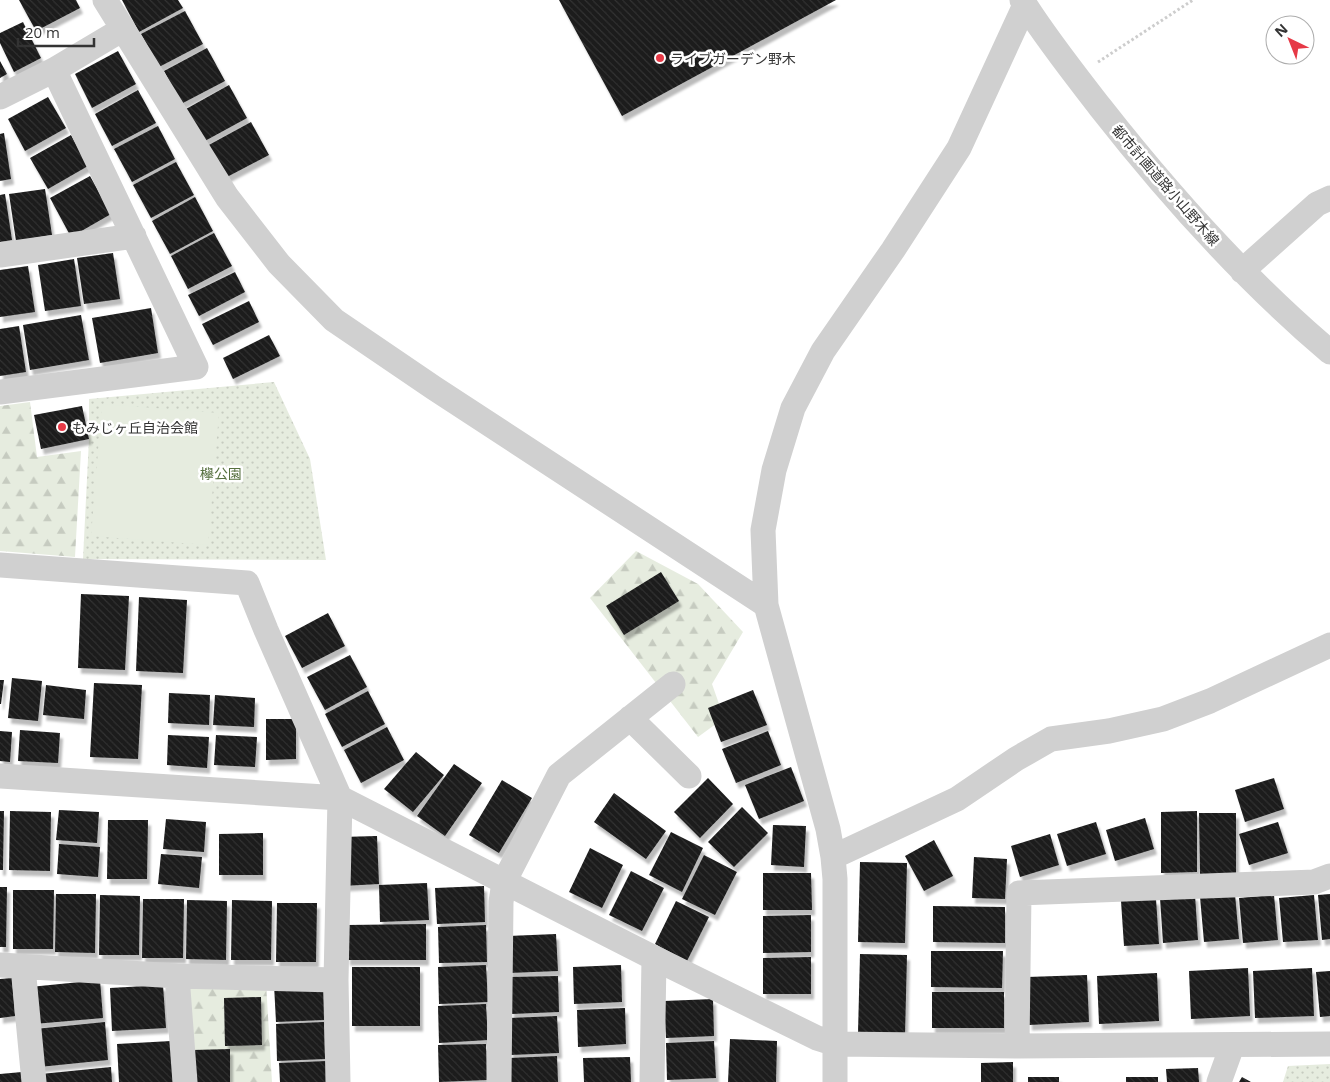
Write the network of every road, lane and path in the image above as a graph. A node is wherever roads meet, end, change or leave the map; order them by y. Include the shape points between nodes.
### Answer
1 (105, 0) edge
2 (1193, 0) edge
3 (1023, 2) edge
4 (123, 29) junction
5 (54, 70) junction
6 (1076, 76) junction
7 (0, 97) edge
8 (1330, 198) edge
9 (134, 236) junction
10 (0, 255) edge
11 (1242, 271) junction
12 (1330, 352) edge
13 (0, 392) edge
14 (0, 565) edge
15 (766, 605) junction
16 (1330, 645) edge
17 (673, 684) dead end
18 (630, 718) junction
19 (0, 776) edge
20 (688, 776) dead end
21 (340, 798) junction
22 (833, 857) junction
23 (1330, 876) edge
24 (504, 882) junction
25 (654, 958) junction
26 (12, 966) edge
27 (176, 976) junction
28 (336, 980) junction
29 (836, 1044) junction
30 (1330, 1044) edge
31 (1017, 1046) junction
32 (1232, 1046) junction
33 (34, 1082) edge
34 (185, 1082) edge
35 (338, 1082) edge
36 (498, 1082) edge
37 (652, 1082) edge
38 (835, 1082) edge
39 (1219, 1082) edge

1 - 4 street
2 - 6 path
3 - 6 street, 都市計画道路小山野木線
3 - 15 street via 959,148 823,351 793,408 774,470 763,530
4 - 5 street
4 - 15 street via 227,197 279,264 334,320
5 - 7 street
5 - 9 street
6 - 11 street, 都市計画道路小山野木線 via 1133,148
8 - 11 street via 1317,204
9 - 10 street
9 - 13 street via 196,367
11 - 12 street, 都市計画道路小山野木線
14 - 21 street via 247,583
15 - 22 street
16 - 22 street via 1210,701 1163,719 1051,740 1016,759 957,799
17 - 18 street
18 - 20 street
18 - 24 street via 559,775
19 - 21 street
21 - 24 street
21 - 28 street
22 - 29 street
23 - 31 street via 1314,882 1019,894
24 - 25 street
24 - 36 street
25 - 29 street via 817,1038
25 - 37 street
26 - 27 street
26 - 33 street
27 - 28 street
27 - 34 street
28 - 35 street
29 - 31 street
29 - 38 street
30 - 32 street
31 - 32 street
32 - 39 street

